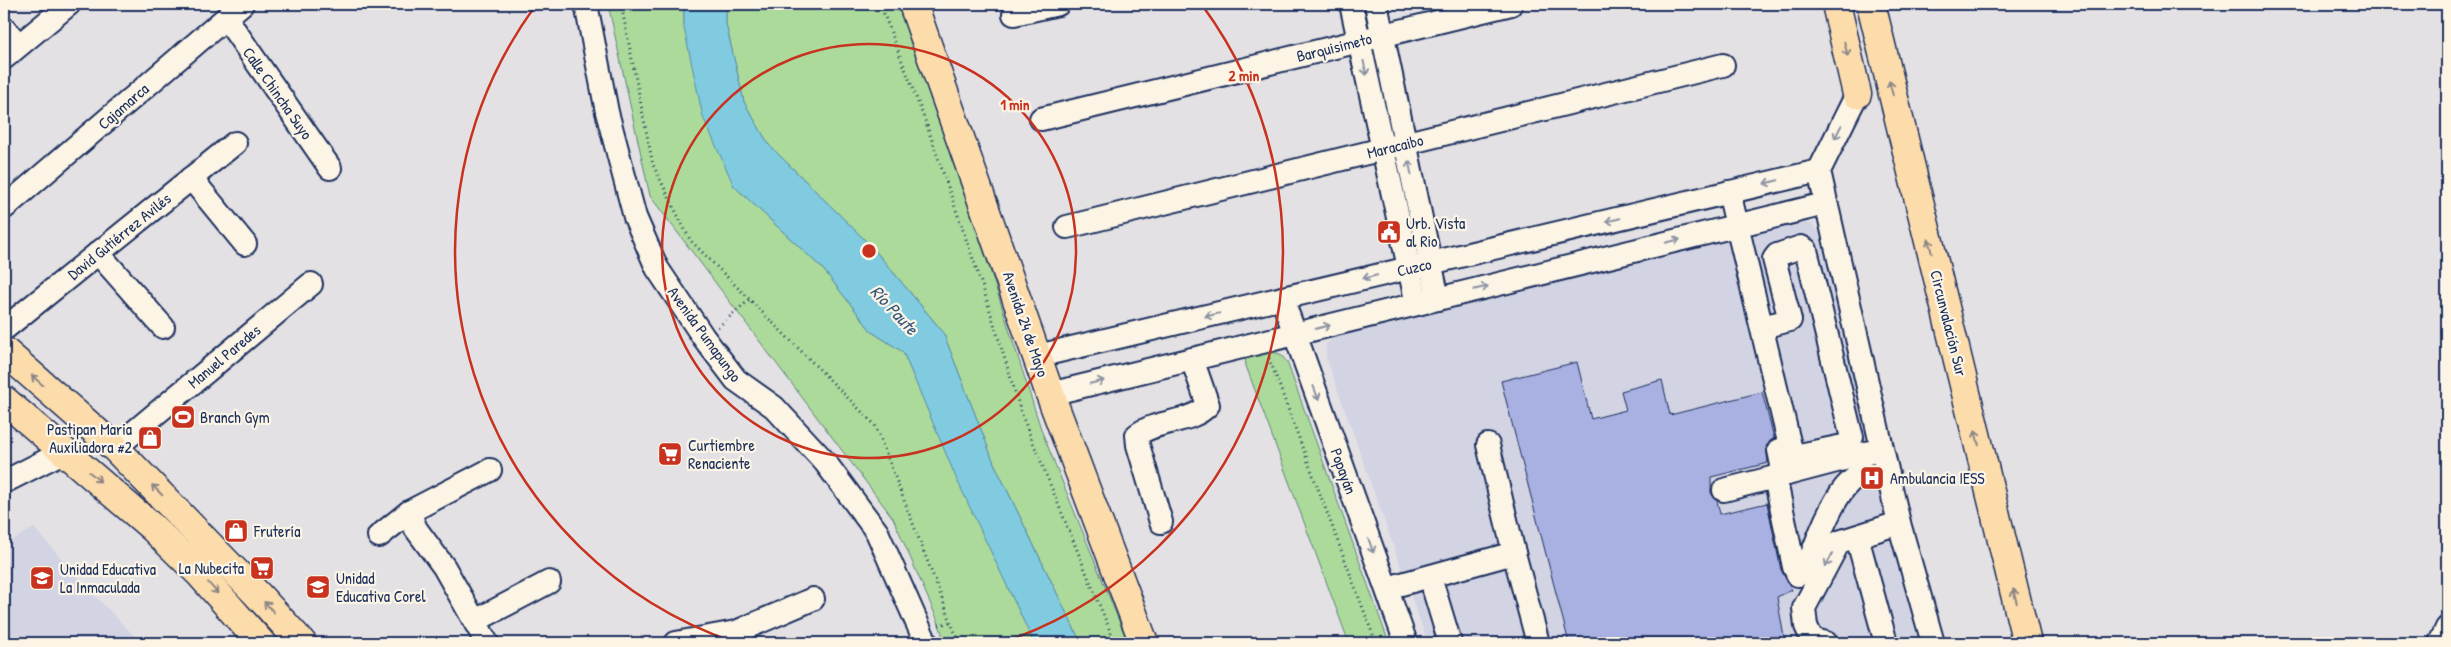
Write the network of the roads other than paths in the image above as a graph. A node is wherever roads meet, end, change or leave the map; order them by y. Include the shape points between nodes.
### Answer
1 (69, 4) edge
2 (580, 4) edge
3 (586, 4) edge
4 (913, 4) edge
5 (1058, 4) edge
6 (1351, 4) edge
7 (1376, 4) edge
8 (1511, 4) edge
9 (1836, 4) edge
10 (1871, 4) edge
11 (234, 11) edge
12 (1014, 14) dead end
13 (4, 28) edge
14 (1382, 35) junction
15 (1359, 41) junction
16 (12, 52) edge
17 (1723, 65) dead end
18 (1857, 94) joint
19 (606, 112) junction
20 (1041, 119) dead end
21 (234, 143) dead end
22 (1405, 144) junction
23 (1383, 149) junction
24 (330, 168) dead end
25 (1818, 171) junction
26 (191, 178) junction
27 (1729, 192) junction
28 (1825, 204) junction
29 (4, 208) edge
30 (1736, 226) junction
31 (1067, 227) dead end
32 (245, 244) dead end
33 (98, 253) junction
34 (1419, 266) junction
35 (311, 284) dead end
36 (1282, 298) junction
37 (1428, 301) junction
38 (1821, 311) junction
39 (1790, 320) junction
40 (163, 327) dead end
41 (1762, 327) junction
42 (4, 329) edge
43 (1295, 334) junction
44 (4, 351) edge
45 (1038, 356) junction
46 (1192, 359) junction
47 (1050, 394) junction
48 (4, 400) edge
49 (1772, 422) dead end
50 (1488, 445) dead end
51 (114, 448) junction
52 (1882, 449) junction
53 (65, 451) junction
54 (490, 470) dead end
55 (1888, 475) junction
56 (1781, 476) junction
57 (4, 482) edge
58 (1724, 490) dead end
59 (409, 512) junction
60 (1162, 522) dead end
61 (1899, 523) junction
62 (379, 536) dead end
63 (1857, 536) junction
64 (1514, 553) junction
65 (549, 582) dead end
66 (1387, 588) junction
67 (1434, 590) dead end
68 (813, 599) dead end
69 (475, 621) junction
70 (2447, 628) edge
71 (261, 643) edge
72 (302, 643) edge
73 (487, 643) edge
74 (676, 643) edge
75 (926, 643) edge
76 (1144, 643) edge
77 (1406, 643) edge
78 (1450, 643) edge
79 (1538, 643) edge
80 (1826, 643) edge
81 (1886, 643) edge
82 (1933, 643) edge
83 (2027, 643) edge
84 (2440, 643) edge

1 - 16 street
2 - 19 street
3 - 19 street, Avenida Pumapungo
4 - 45 main road, Avenida 24 de Mayo
5 - 12 street
6 - 15 street
7 - 14 street
8 - 14 street, Barquisimeto
9 -> 18 main road
83 -> 10 main road, Circunvalación Sur
11 - 24 street, Calle Chincha Suyo
11 - 29 street, Cajamarca
13 - 16 street
14 - 15 street, Barquisimeto
14 - 22 street
15 - 20 street, Barquisimeto
15 -> 23 street
17 - 22 street, Maracaibo
18 -> 25 street
19 - 75 street, Avenida Pumapungo via 639,226 658,268 736,380 774,407 825,462 877,532
21 - 26 street, David Gutiérrez Avilés
22 - 23 street, Maracaibo
34 -> 22 street
23 - 31 street, Maracaibo
23 - 34 street
25 -> 27 street, Cuzco
25 - 28 street
26 - 32 street
26 - 33 street, David Gutiérrez Avilés
27 - 30 street
27 -> 34 street, Cuzco
28 - 30 street
28 - 52 street
37 -> 30 street
30 - 41 street
33 - 40 street
33 - 42 street, David Gutiérrez Avilés
34 -> 36 street, Cuzco
34 - 37 street
35 - 51 street, Manuel Paredes
36 - 43 street, Popayán
36 -> 45 street, Cuzco
43 -> 37 street
38 - 39 street
38 - 39 street via 1806,250 1801,247 1774,259
38 - 41 street via 1852,437 1848,445 1799,454 1793,452
39 - 41 street
43 - 46 street
43 -> 66 street, Popayán
51 -> 44 main road
45 - 47 main road, Avenida 24 de Mayo
47 -> 46 street
46 - 60 street via 1208,405 1201,413 1146,428 1137,435
47 - 76 main road, Avenida 24 de Mayo
48 - 53 main road
49 - 56 street via 1783,470
50 - 64 street
72 -> 51 main road via 249,584
52 - 55 street
52 - 56 street
53 - 57 street
53 -> 71 main road via 200,574
54 - 59 street
55 - 56 street via 1858,476 1845,487 1819,534 1807,569 1798,575 1794,567
55 - 61 street
56 - 58 street
59 - 62 street
59 - 69 street via 416,529 444,567
61 - 63 street
61 - 82 street
63 -> 80 street via 1839,542 1804,608 1806,626 1812,639
63 - 81 street
64 - 66 street
64 - 79 street
65 - 69 street
66 - 77 street, Popayán
67 - 78 street
68 - 74 street via 736,632
69 - 73 street
70 - 84 street

